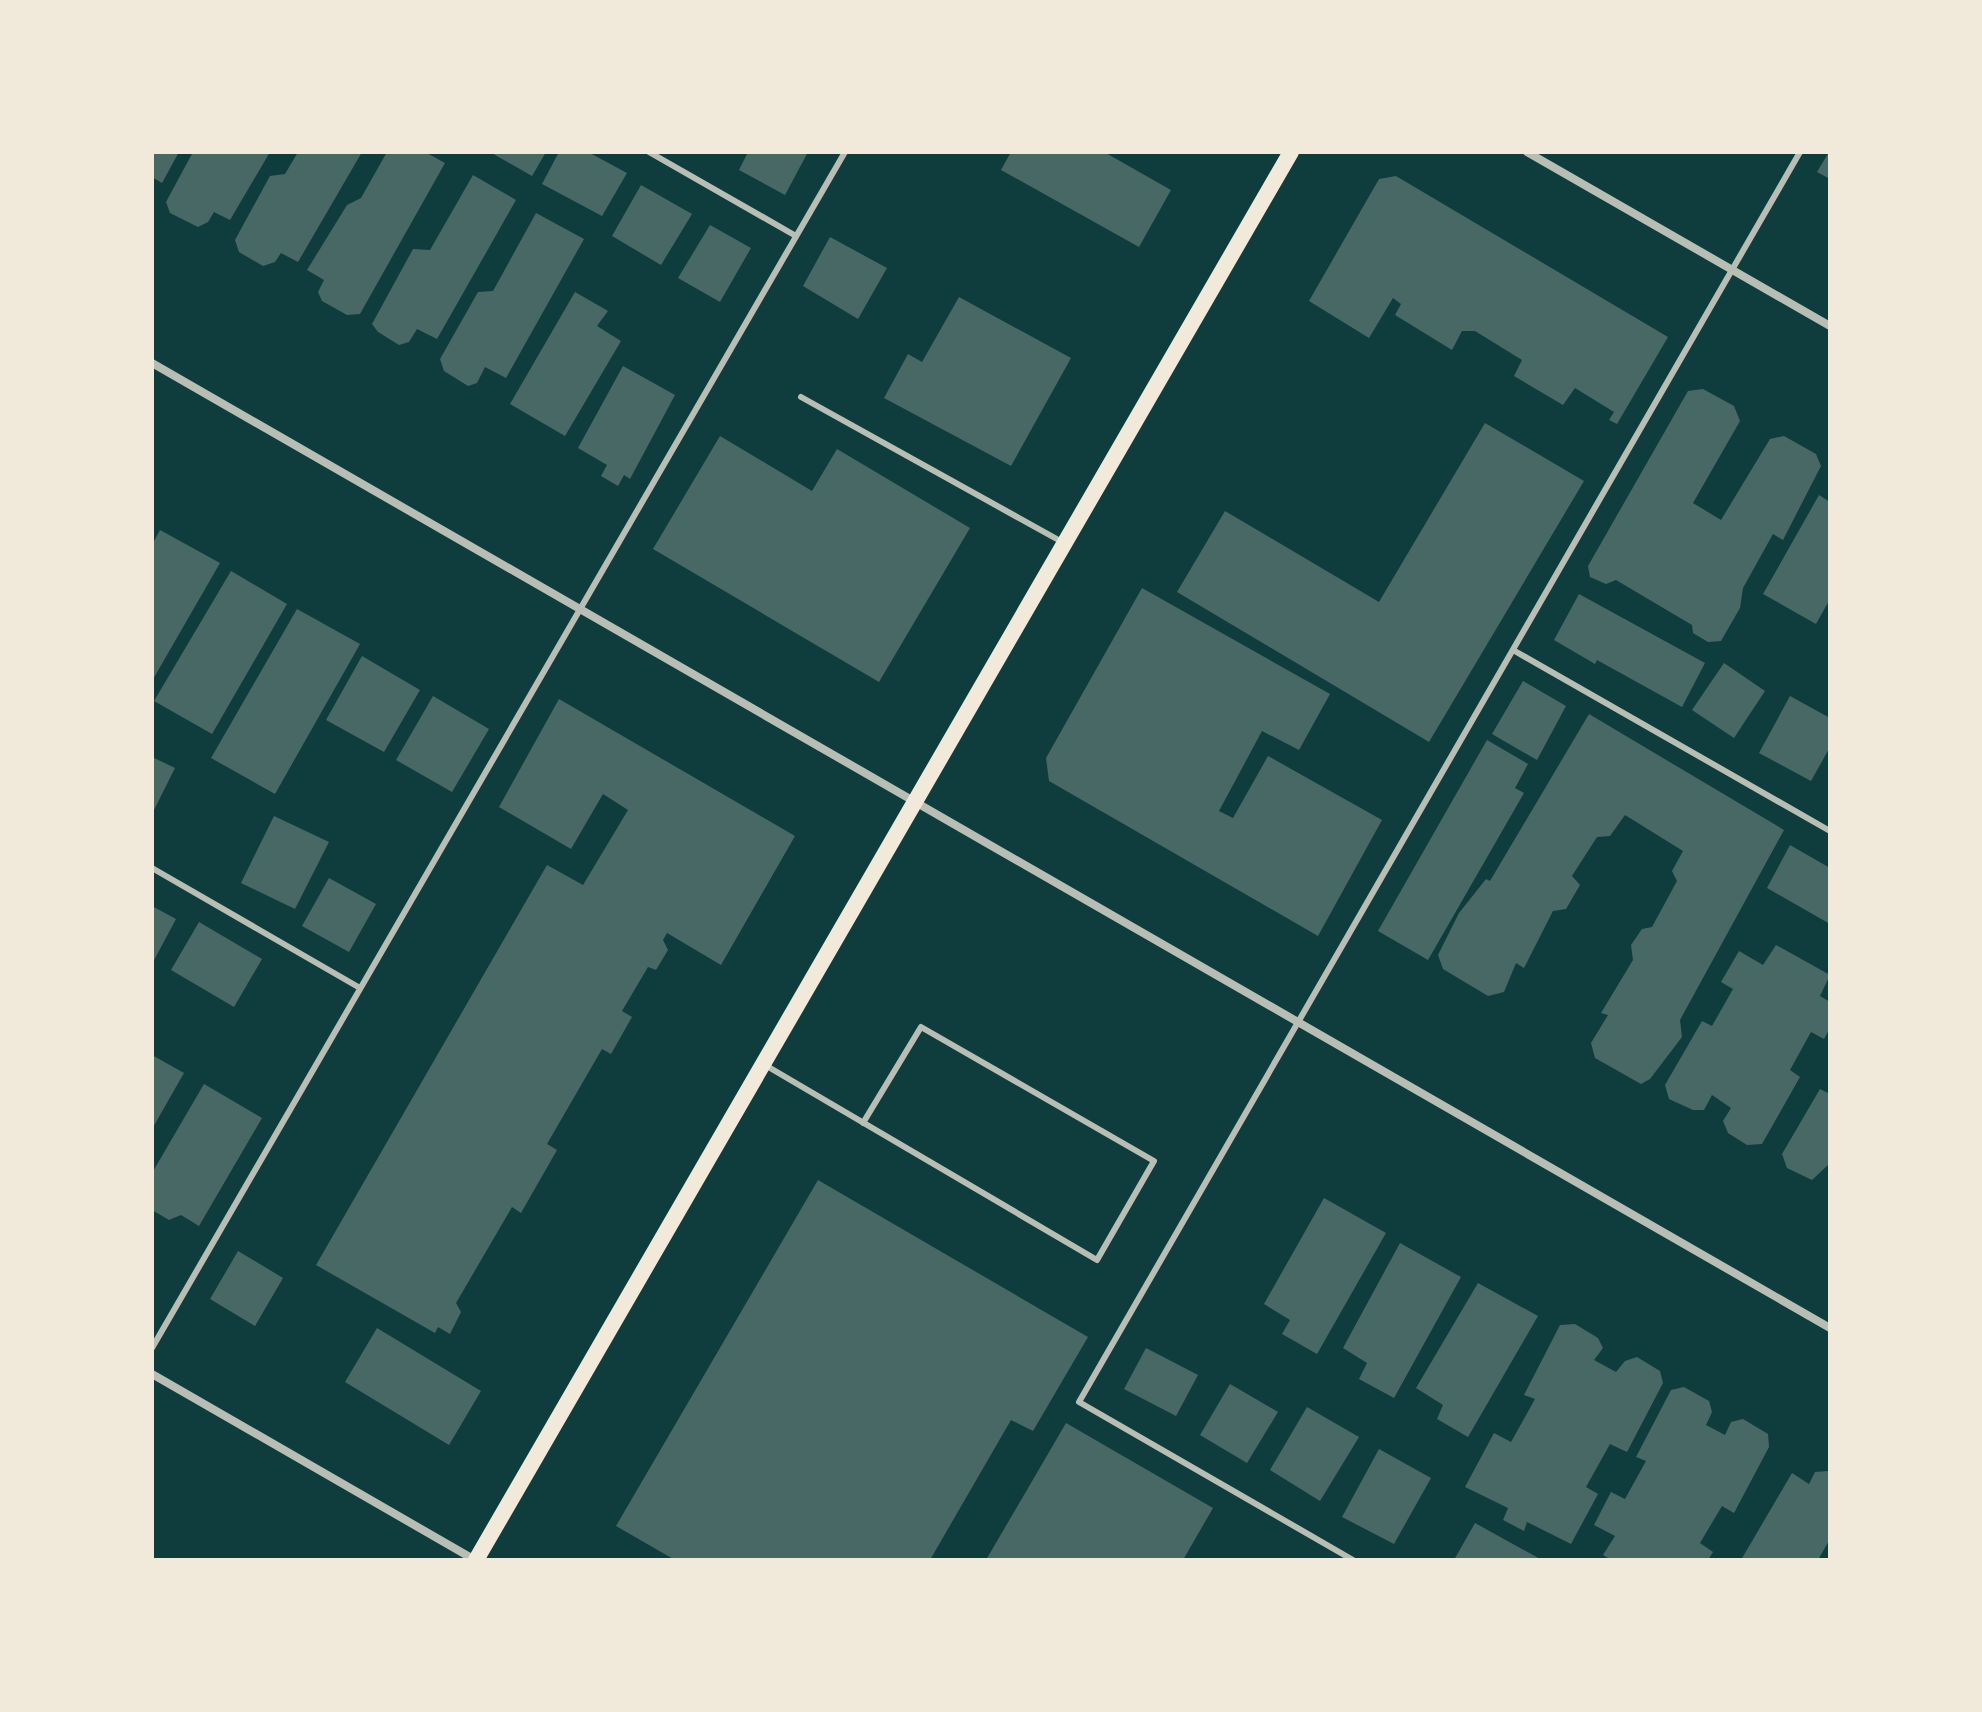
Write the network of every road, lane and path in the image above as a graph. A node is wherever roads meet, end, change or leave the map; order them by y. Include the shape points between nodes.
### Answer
1 (649, 152) edge
2 (845, 152) edge
3 (1291, 152) edge
4 (1527, 152) edge
5 (1800, 152) edge
6 (796, 236) junction
7 (1733, 270) junction
8 (1830, 326) edge
9 (152, 363) edge
10 (801, 397) dead end
11 (1064, 543) junction
12 (580, 609) junction
13 (1513, 650) junction
14 (916, 801) junction
15 (1830, 831) edge
16 (152, 868) edge
17 (360, 988) junction
18 (1299, 1022) junction
19 (763, 1064) junction
20 (863, 1123) junction
21 (1830, 1328) edge
22 (152, 1348) edge
23 (152, 1374) edge
24 (476, 1560) edge
25 (1353, 1560) edge

1 - 6 lane
2 - 6 lane
3 - 11 main road
4 - 7 street
5 - 7 lane
6 - 12 lane
7 - 8 street
7 - 13 lane
9 - 12 street
10 - 11 lane
11 - 14 main road
12 - 14 street
12 - 17 lane
13 - 15 lane
13 - 18 lane
14 - 18 street
14 - 19 main road
16 - 17 lane
17 - 22 lane
18 - 21 street
18 - 25 lane via 1079,1402
19 - 20 lane
19 - 24 main road
20 - 20 lane via 1097,1260 1154,1161 921,1027
23 - 24 street

